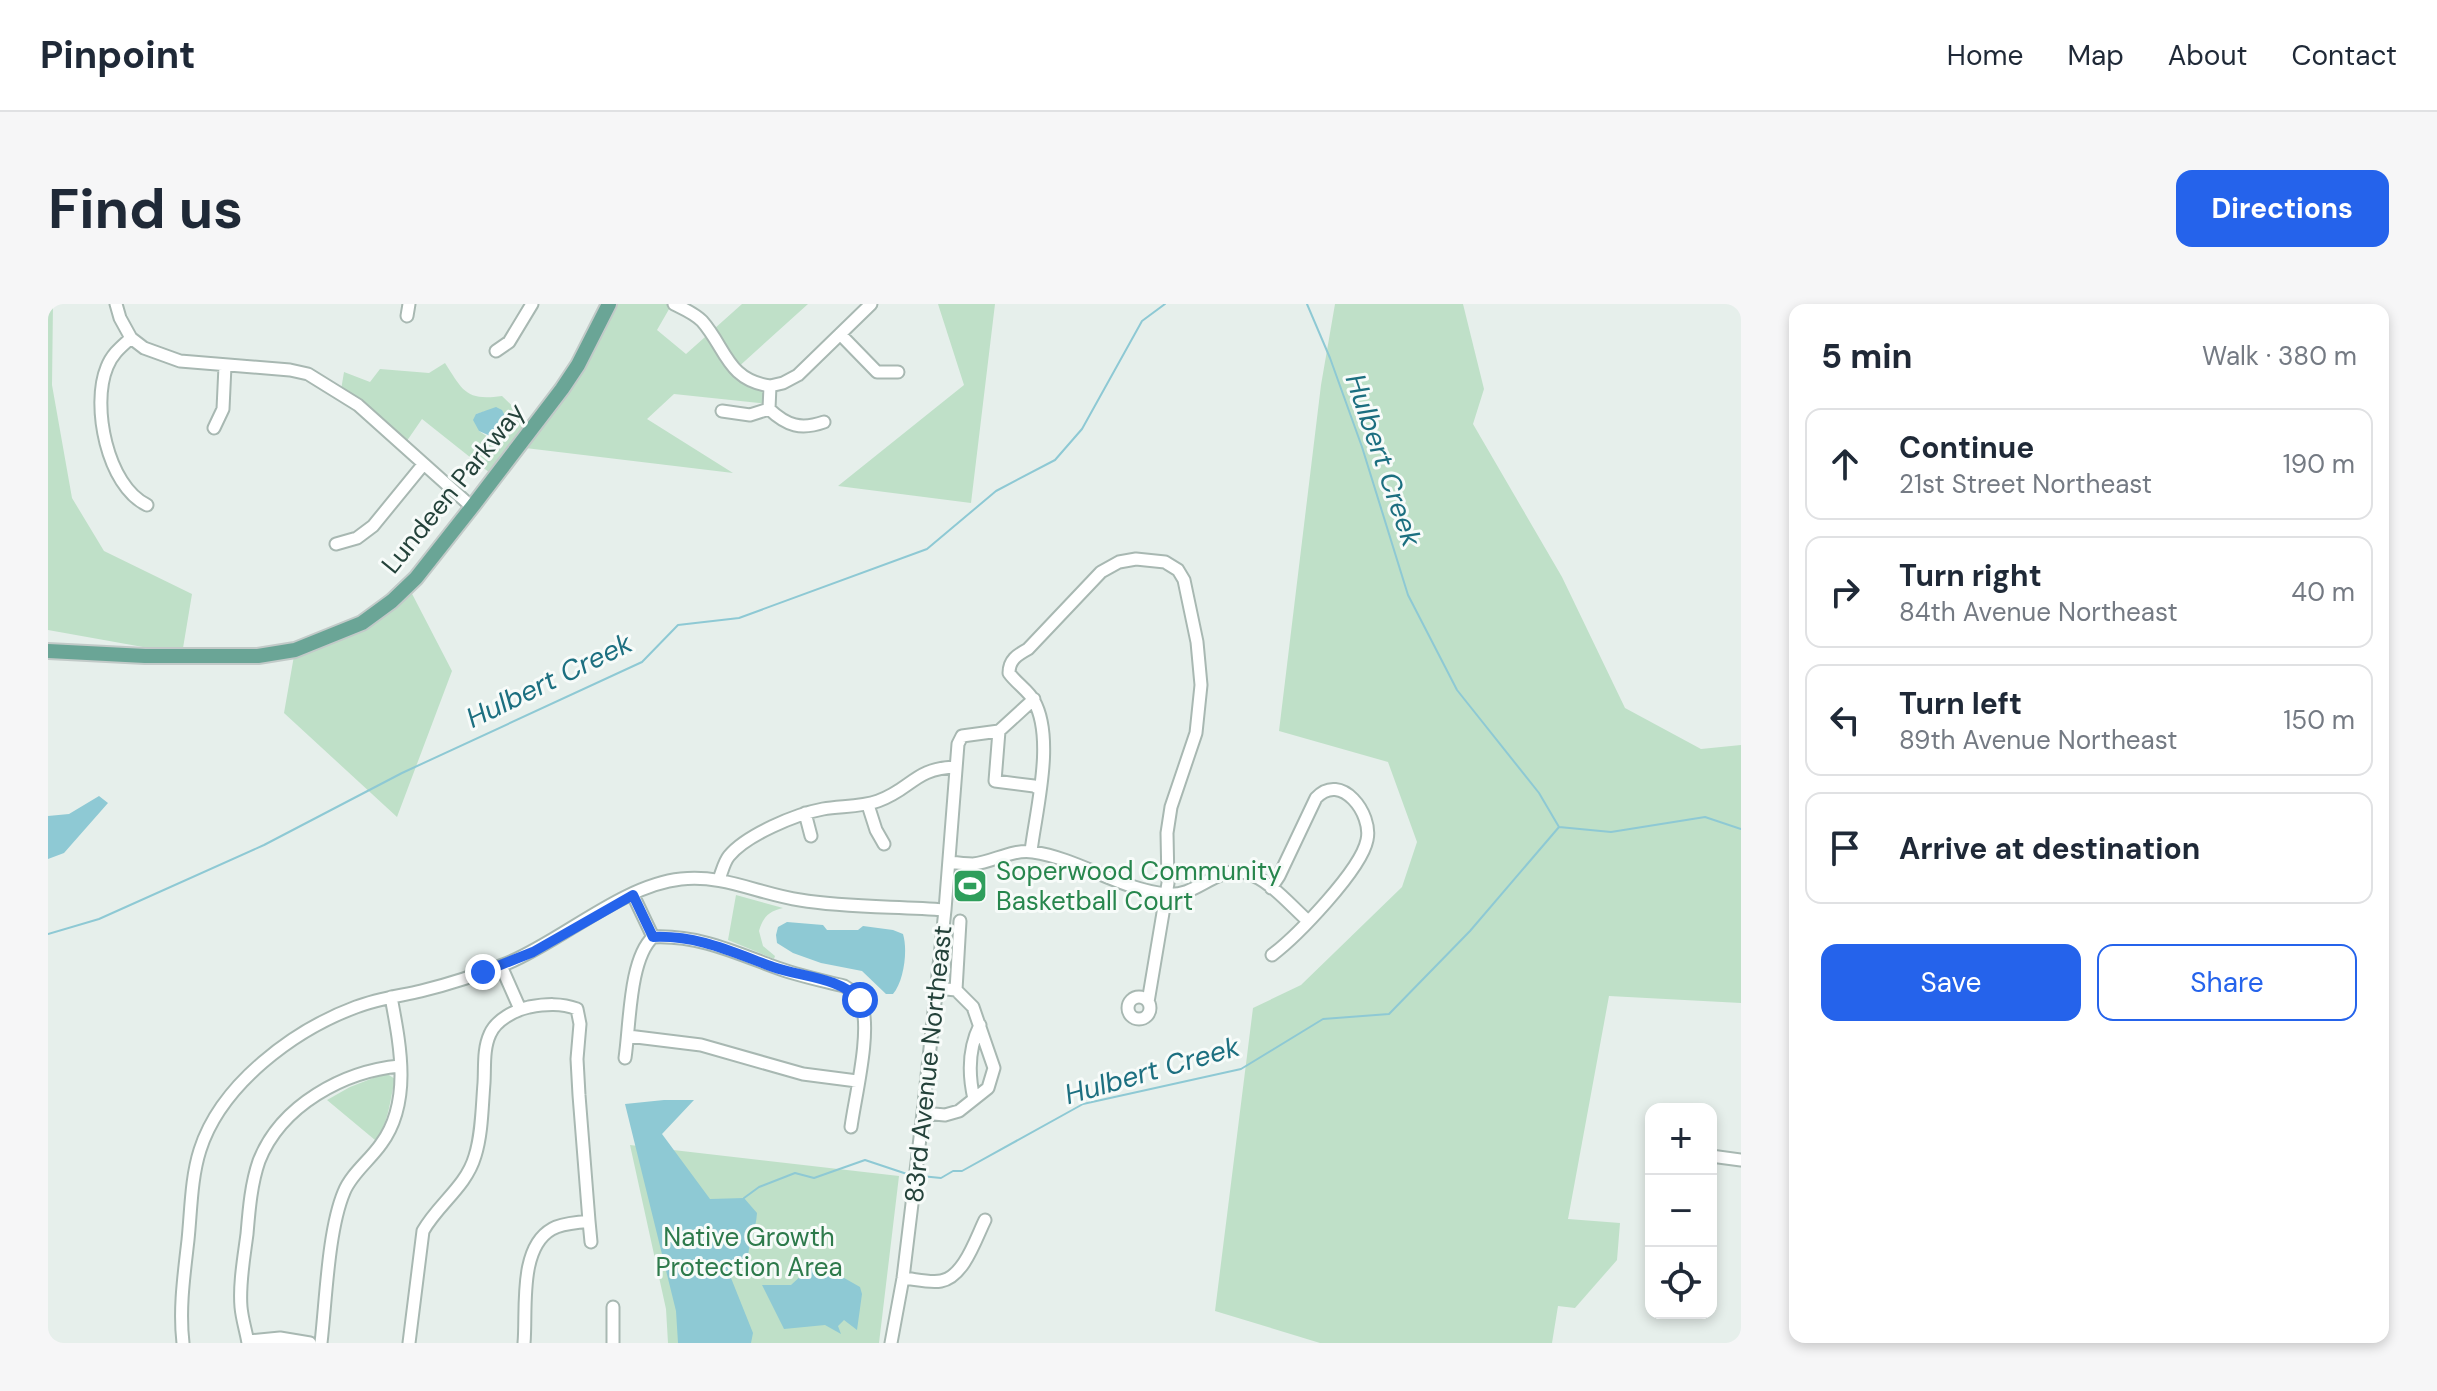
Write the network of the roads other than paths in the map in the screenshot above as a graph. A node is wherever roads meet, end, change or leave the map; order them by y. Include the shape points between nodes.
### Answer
1 (116, 304) edge
2 (532, 304) edge
3 (609, 304) edge
4 (674, 304) edge
5 (871, 304) edge
6 (840, 334) junction
7 (131, 338) junction
8 (496, 351) dead end
9 (225, 366) junction
10 (898, 372) dead end
11 (770, 386) junction
12 (769, 409) junction
13 (722, 411) dead end
14 (824, 422) dead end
15 (214, 428) dead end
16 (422, 466) junction
17 (147, 505) dead end
18 (472, 507) junction
19 (336, 544) dead end
20 (48, 651) edge
21 (1034, 699) junction
22 (999, 731) junction
23 (956, 767) junction
24 (1039, 789) junction
25 (868, 805) junction
26 (805, 813) junction
27 (811, 836) dead end
28 (884, 844) dead end
29 (1024, 852) junction
30 (949, 862) junction
31 (719, 879) junction
32 (1271, 888) junction
33 (1166, 894) junction
34 (633, 895) junction
35 (945, 910) junction
36 (960, 921) dead end
37 (1308, 921) junction
38 (653, 937) junction
39 (1272, 955) dead end
40 (501, 966) junction
41 (937, 988) junction
42 (956, 990) junction
43 (391, 997) junction
44 (1148, 1002) dead end
45 (520, 1009) junction
46 (980, 1025) junction
47 (628, 1036) junction
48 (625, 1058) dead end
49 (400, 1066) junction
50 (857, 1081) junction
51 (974, 1099) junction
52 (923, 1113) junction
53 (851, 1127) dead end
54 (1717, 1157) edge
55 (1741, 1160) edge
56 (985, 1220) dead end
57 (589, 1221) junction
58 (591, 1242) dead end
59 (903, 1278) junction
60 (613, 1307) dead end
61 (248, 1342) edge
62 (183, 1343) edge
63 (310, 1343) edge
64 (321, 1343) edge
65 (409, 1343) edge
66 (524, 1343) edge
67 (613, 1343) edge
68 (891, 1343) edge

1 - 7 street
2 - 8 street via 509,342
3 - 18 main road, Lundeen Parkway via 570,377
4 - 11 street via 703,322 735,370
5 - 6 street
6 - 10 street via 877,372
6 - 11 street via 798,375
7 - 9 street via 163,357
7 - 17 street via 107,365 100,410 124,486
9 - 15 street via 223,409
9 - 16 street via 308,374 346,396
11 - 12 street
12 - 13 street via 750,415
12 - 14 street via 794,426
16 - 18 street
16 - 19 street via 373,526
18 - 20 main road, Lundeen Parkway via 392,601 331,638 258,656
21 - 22 street
21 - 24 street via 1044,750
21 - 33 street via 1009,673 1009,666 1101,572 1136,559 1165,562 1178,570 1197,642 1201,685 1196,733 1169,820
22 - 23 street, 83rd Avenue Northeast via 962,736
22 - 24 street via 995,781
23 - 25 street via 935,768 893,796
23 - 30 street, 83rd Avenue Northeast
24 - 29 street
25 - 26 street
25 - 28 street
26 - 27 street
26 - 31 street via 728,856
29 - 30 street via 975,864
29 - 33 street
30 - 35 street, 83rd Avenue Northeast
31 - 34 street via 666,881
31 - 35 street via 802,901
32 - 33 street via 1236,871 1194,890
32 - 37 street
32 - 37 street via 1316,798 1330,789 1341,790 1359,806 1369,828 1367,840 1359,861
33 - 44 street
34 - 38 street
34 - 40 street
35 - 41 street, 83rd Avenue Northeast
36 - 42 street
37 - 39 street
38 - 47 street via 637,962
38 - 50 street via 676,936 724,947 844,986 863,1010 865,1034
40 - 43 street
40 - 45 street
41 - 42 street
41 - 52 street, 83rd Avenue Northeast
42 - 46 street via 973,1007
43 - 49 street
43 - 62 street via 340,1014 276,1051 256,1067 210,1125 195,1178 182,1290
45 - 57 street via 554,1004 577,1009
45 - 65 street via 490,1032 476,1154 462,1185 423,1231
46 - 51 street via 970,1059
46 - 51 street via 994,1068 988,1088
47 - 48 street
47 - 50 street via 701,1045 803,1074
49 - 61 street via 372,1071 306,1101 267,1146 254,1180 244,1261 241,1305
49 - 64 street via 393,1127 344,1190
50 - 53 street
51 - 52 street via 945,1115
52 - 59 street, 83rd Avenue Northeast
54 - 55 street
56 - 59 street via 962,1265 945,1281
57 - 58 street
57 - 66 street via 553,1228 533,1250
59 - 68 street, 83rd Avenue Northeast
60 - 67 street
61 - 63 street via 280,1338

